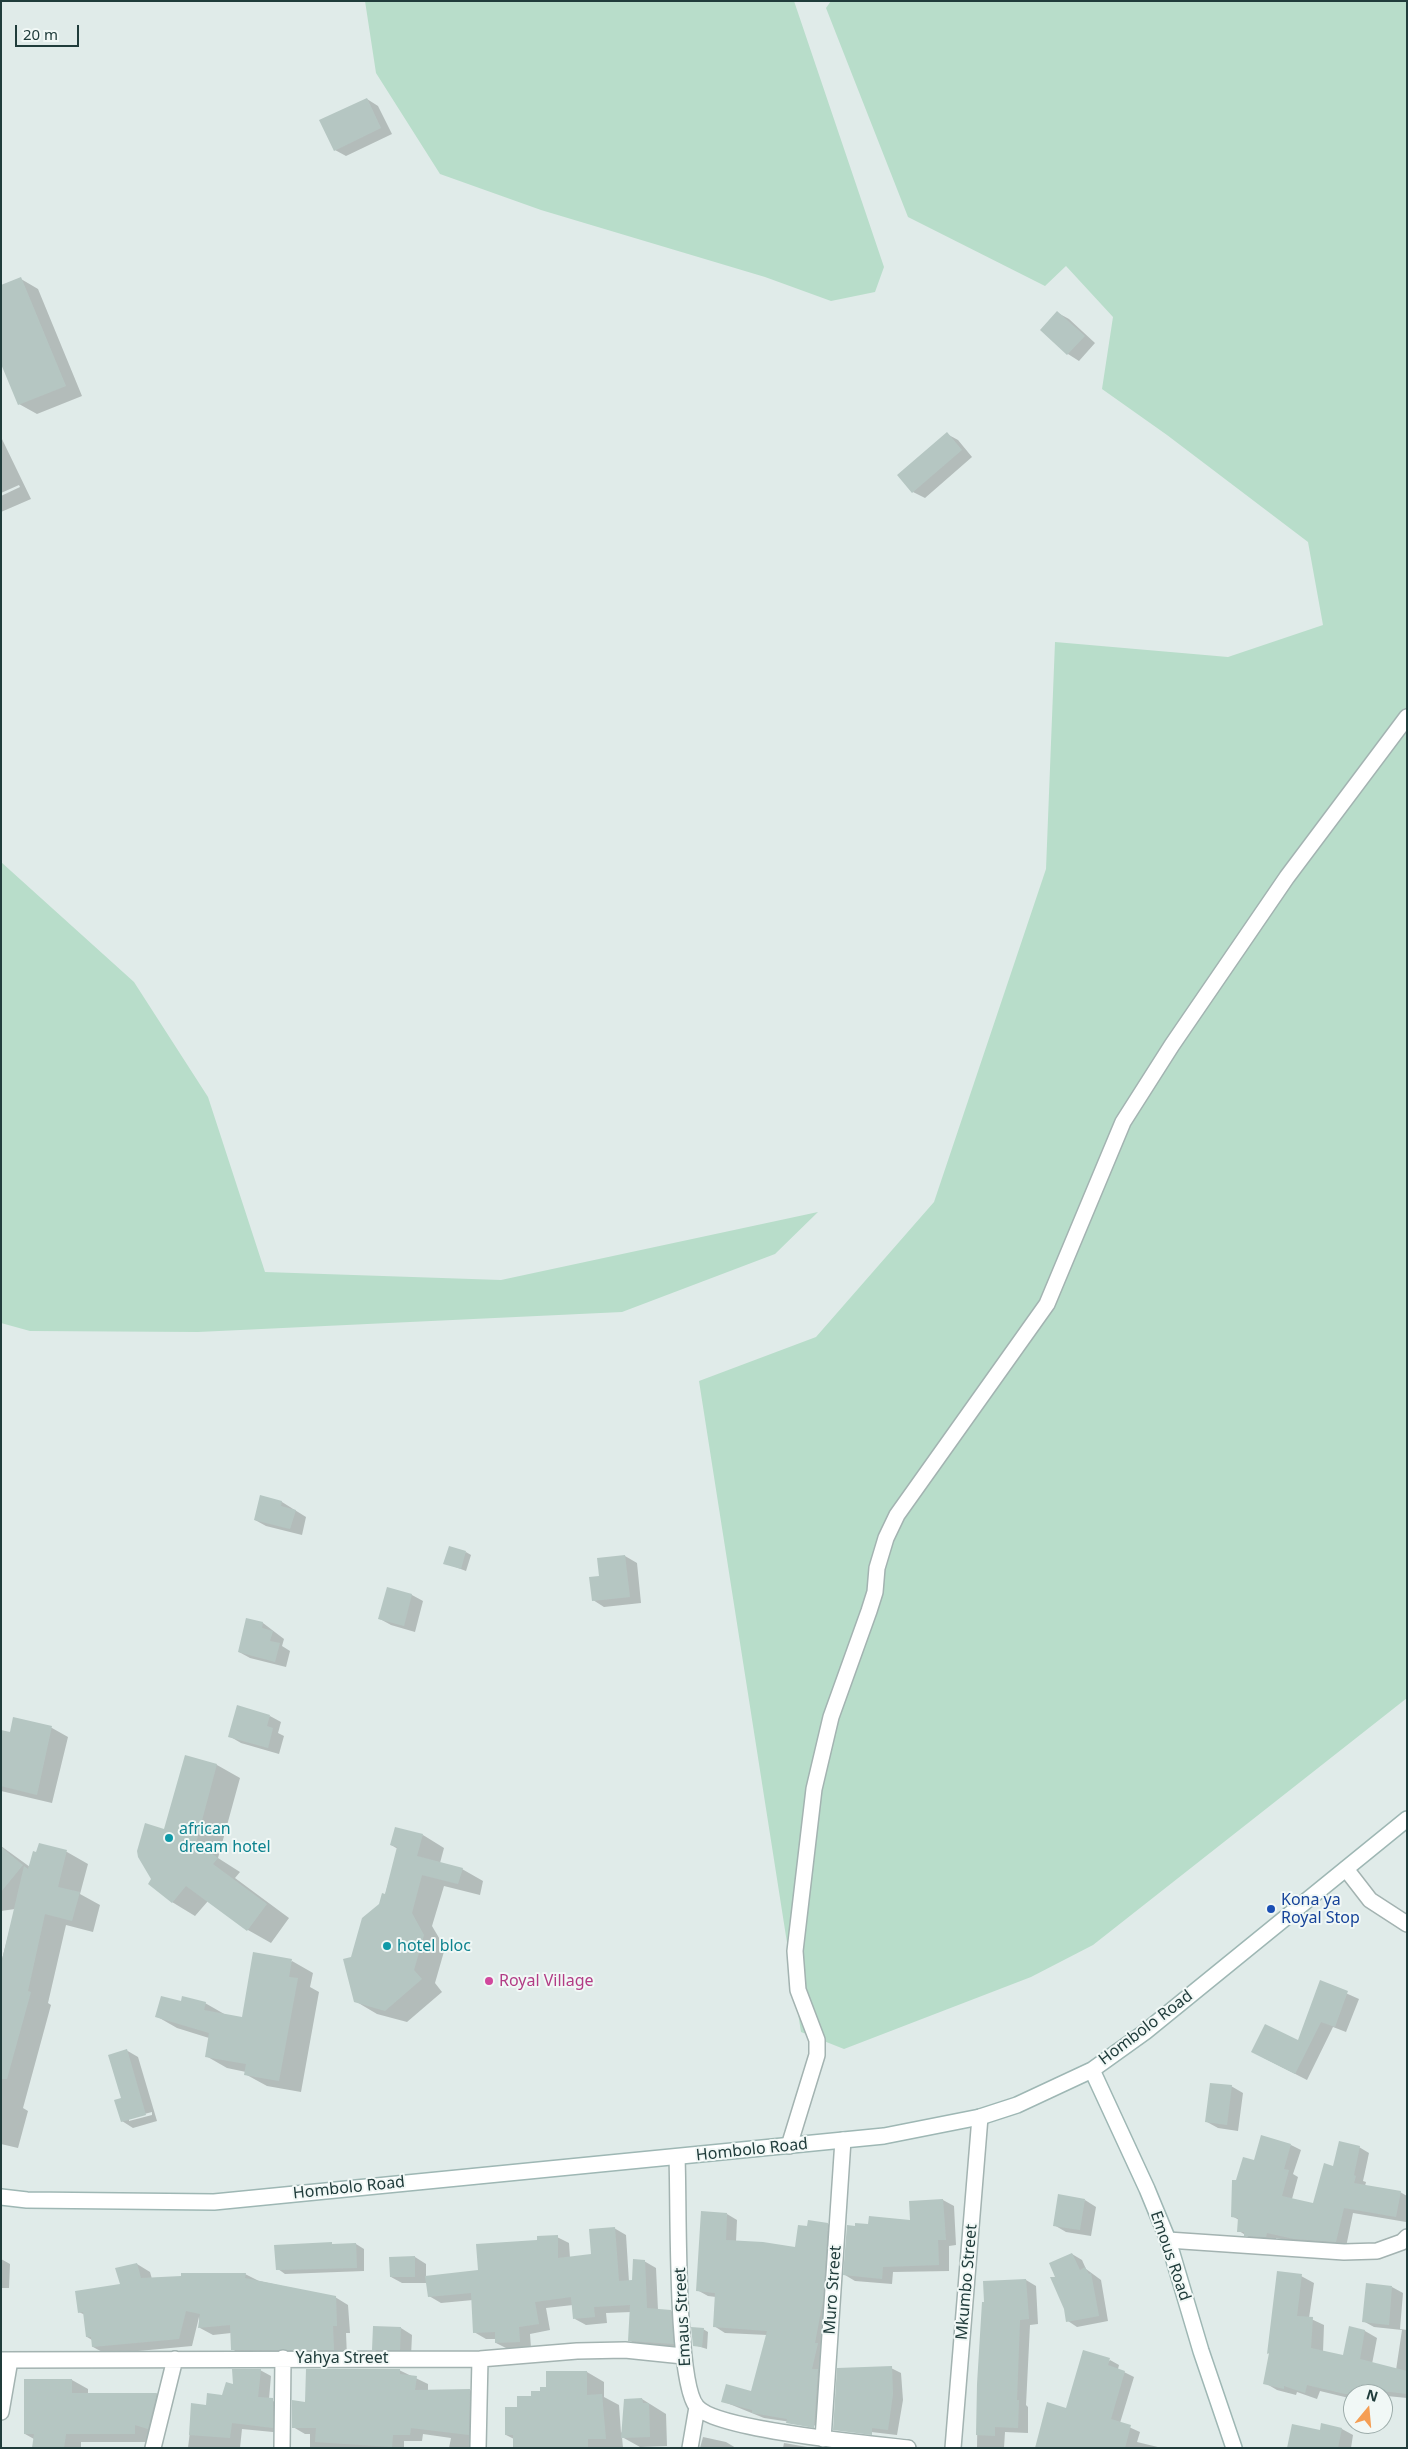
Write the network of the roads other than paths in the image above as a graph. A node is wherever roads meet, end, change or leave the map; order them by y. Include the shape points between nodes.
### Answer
1 (1407, 717) edge
2 (1407, 1819) edge
3 (1346, 1869) junction
4 (1407, 1924) edge
5 (1092, 2070) junction
6 (980, 2116) junction
7 (843, 2140) junction
8 (789, 2146) junction
9 (678, 2158) junction
10 (1, 2197) edge
11 (1407, 2237) edge
12 (1168, 2240) junction
13 (683, 2356) junction
14 (175, 2358) junction
15 (282, 2358) junction
16 (480, 2359) junction
17 (6, 2360) edge
18 (697, 2407) junction
19 (1, 2412) edge
20 (824, 2440) junction
21 (153, 2448) edge
22 (282, 2448) edge
23 (478, 2448) edge
24 (690, 2448) edge
25 (908, 2448) edge
26 (953, 2448) edge
27 (1234, 2448) edge

1 - 8 street via 1287,877 1123,1122 1047,1304 907,1500 886,1538 877,1568 875,1592 831,1717 814,1789 795,1951 798,1990 817,2040 817,2055
2 - 3 street, Hombolo Road
3 - 4 street via 1370,1900
3 - 5 street, Hombolo Road via 1145,2032
5 - 6 street, Hombolo Road via 1017,2105
5 - 12 street, Emous Road
6 - 7 street, Hombolo Road via 884,2136
6 - 26 street, Mkumbo Street
7 - 8 street, Hombolo Road
7 - 20 street, Muro Street
8 - 9 street, Hombolo Road
9 - 10 street, Hombolo Road via 214,2202
9 - 13 street, Emaus Street
11 - 12 street via 1377,2251 1344,2252
12 - 27 street, Emous Road
13 - 16 street, Yahya Street via 625,2350
13 - 18 street, Emaus Street via 690,2391
14 - 15 street, Yahya Street
14 - 17 street, Yahya Street
14 - 21 street
15 - 16 street, Yahya Street
15 - 22 street
16 - 23 street
17 - 19 street
18 - 20 street via 724,2421
18 - 24 street
20 - 25 street

